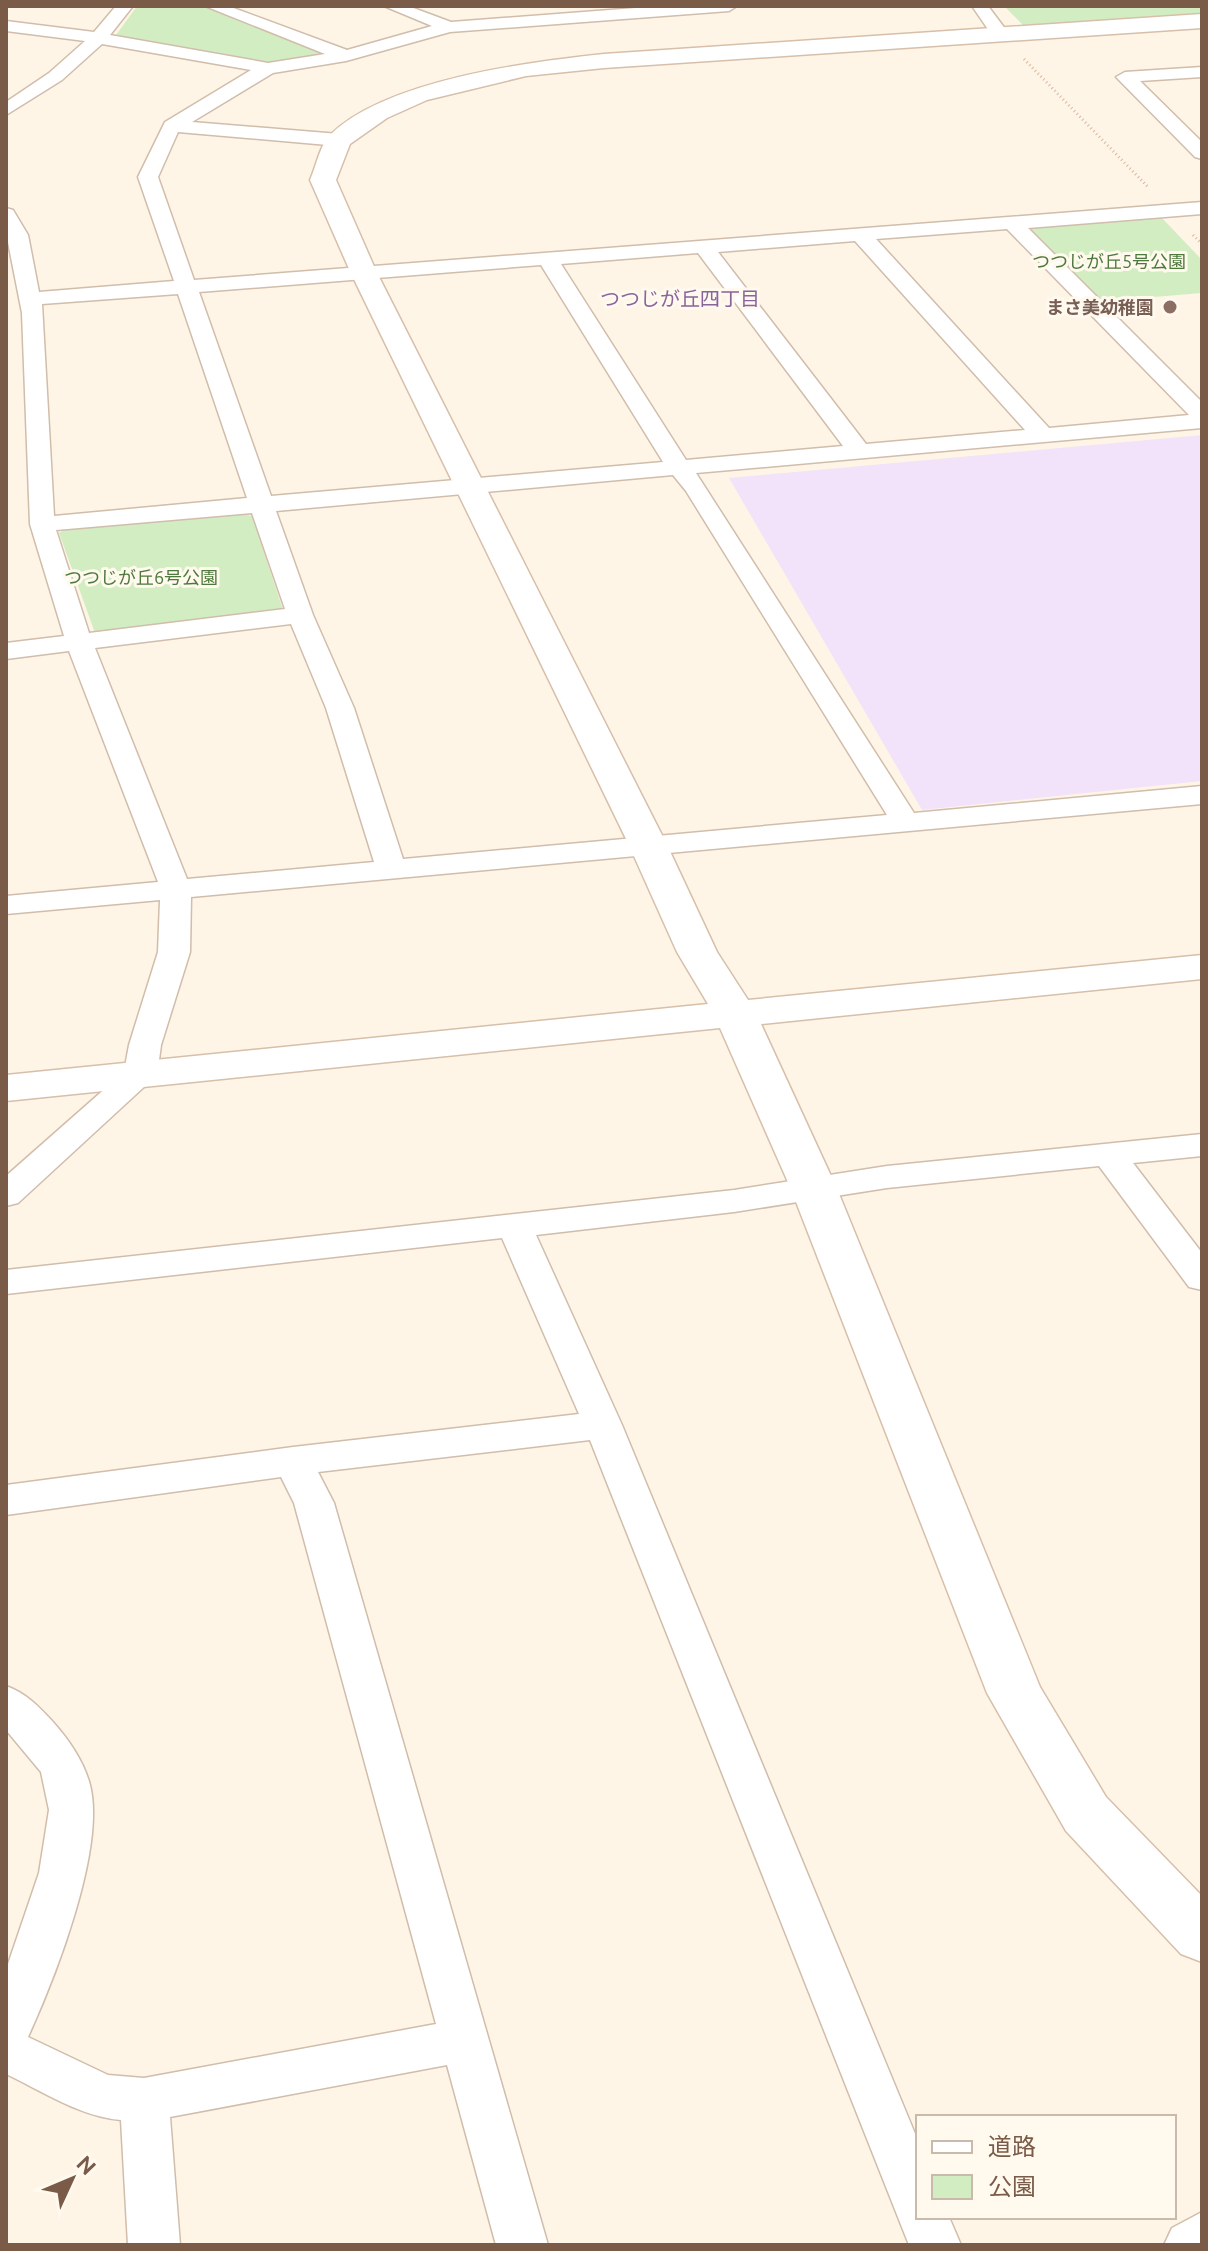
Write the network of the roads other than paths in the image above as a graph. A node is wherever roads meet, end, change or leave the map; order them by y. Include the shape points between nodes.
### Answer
1 (125, 6) edge
2 (213, 6) edge
3 (392, 6) edge
4 (565, 6) edge
5 (714, 6) edge
6 (729, 6) edge
7 (980, 6) edge
8 (592, 15) junction
9 (1201, 21) edge
10 (6, 26) edge
11 (449, 27) junction
12 (101, 39) junction
13 (1009, 43) junction
14 (346, 56) junction
15 (268, 68) junction
16 (1202, 72) edge
17 (6, 110) edge
18 (172, 126) junction
19 (339, 140) junction
20 (1202, 153) edge
21 (1202, 208) edge
22 (6, 214) edge
23 (1012, 223) junction
24 (859, 233) junction
25 (703, 246) junction
26 (547, 258) junction
27 (363, 271) junction
28 (184, 284) junction
29 (28, 299) junction
30 (1202, 415) edge
31 (1202, 421) edge
32 (1043, 435) junction
33 (860, 452) junction
34 (678, 466) junction
35 (471, 485) junction
36 (261, 504) junction
37 (42, 524) junction
38 (300, 615) junction
39 (78, 640) junction
40 (6, 651) edge
41 (1202, 795) edge
42 (905, 821) junction
43 (648, 845) junction
44 (391, 868) junction
45 (176, 889) junction
46 (6, 905) edge
47 (1202, 940) edge
48 (1202, 967) edge
49 (727, 1000) junction
50 (6, 1059) edge
51 (142, 1060) junction
52 (6, 1088) edge
53 (1202, 1145) edge
54 (1107, 1153) junction
55 (814, 1189) junction
56 (6, 1195) edge
57 (515, 1227) junction
58 (1202, 1278) edge
59 (6, 1282) edge
60 (603, 1425) junction
61 (293, 1461) junction
62 (6, 1500) edge
63 (6, 1703) edge
64 (1202, 1936) edge
65 (6, 2032) edge
66 (466, 2040) junction
67 (6, 2050) edge
68 (144, 2100) junction
69 (916, 2197) edge
70 (925, 2219) edge
71 (1202, 2236) edge
72 (154, 2245) edge
73 (522, 2245) edge
74 (935, 2245) edge
75 (1190, 2245) edge

1 - 12 street
2 - 14 street
3 - 11 street
4 - 8 street
5 - 6 street
5 - 8 street
7 - 13 street
8 - 11 street
9 - 13 street
10 - 12 street
11 - 14 street
12 - 15 street
12 - 17 street via 73,66
13 - 19 street via 526,69 419,95
14 - 15 street
15 - 18 street
16 - 20 street via 1125,77
18 - 19 street
18 - 28 street via 148,177
19 - 27 street via 323,180
21 - 23 street
22 - 29 street via 18,235
23 - 24 street
23 - 30 street
24 - 25 street
24 - 32 street
25 - 26 street
25 - 33 street
26 - 27 street
26 - 34 street
27 - 28 street
27 - 35 street
28 - 29 street
28 - 36 street
29 - 37 street via 33,313 27,378
31 - 32 street
32 - 33 street
33 - 34 street
34 - 35 street
34 - 42 street
35 - 36 street
35 - 43 street
36 - 37 street
36 - 38 street
37 - 39 street
38 - 39 street
38 - 44 street via 328,673
39 - 40 street
39 - 45 street
41 - 42 street
42 - 43 street
43 - 44 street
43 - 49 street via 697,952
44 - 45 street
45 - 46 street
45 - 51 street via 174,952
47 - 49 street
48 - 49 street
49 - 51 street
49 - 55 street
50 - 51 street
51 - 52 street
51 - 56 street
53 - 54 street
54 - 55 street
54 - 58 street
55 - 57 street
55 - 64 street via 1015,1693 1086,1814
57 - 59 street
57 - 60 street
60 - 61 street
60 - 69 street
61 - 62 street
61 - 66 street via 314,1503
63 - 65 street via 50,1747 68,1785 72,1815 61,1877
66 - 68 street
66 - 73 street
67 - 68 street via 104,2097
68 - 72 street
70 - 74 street
71 - 75 street

